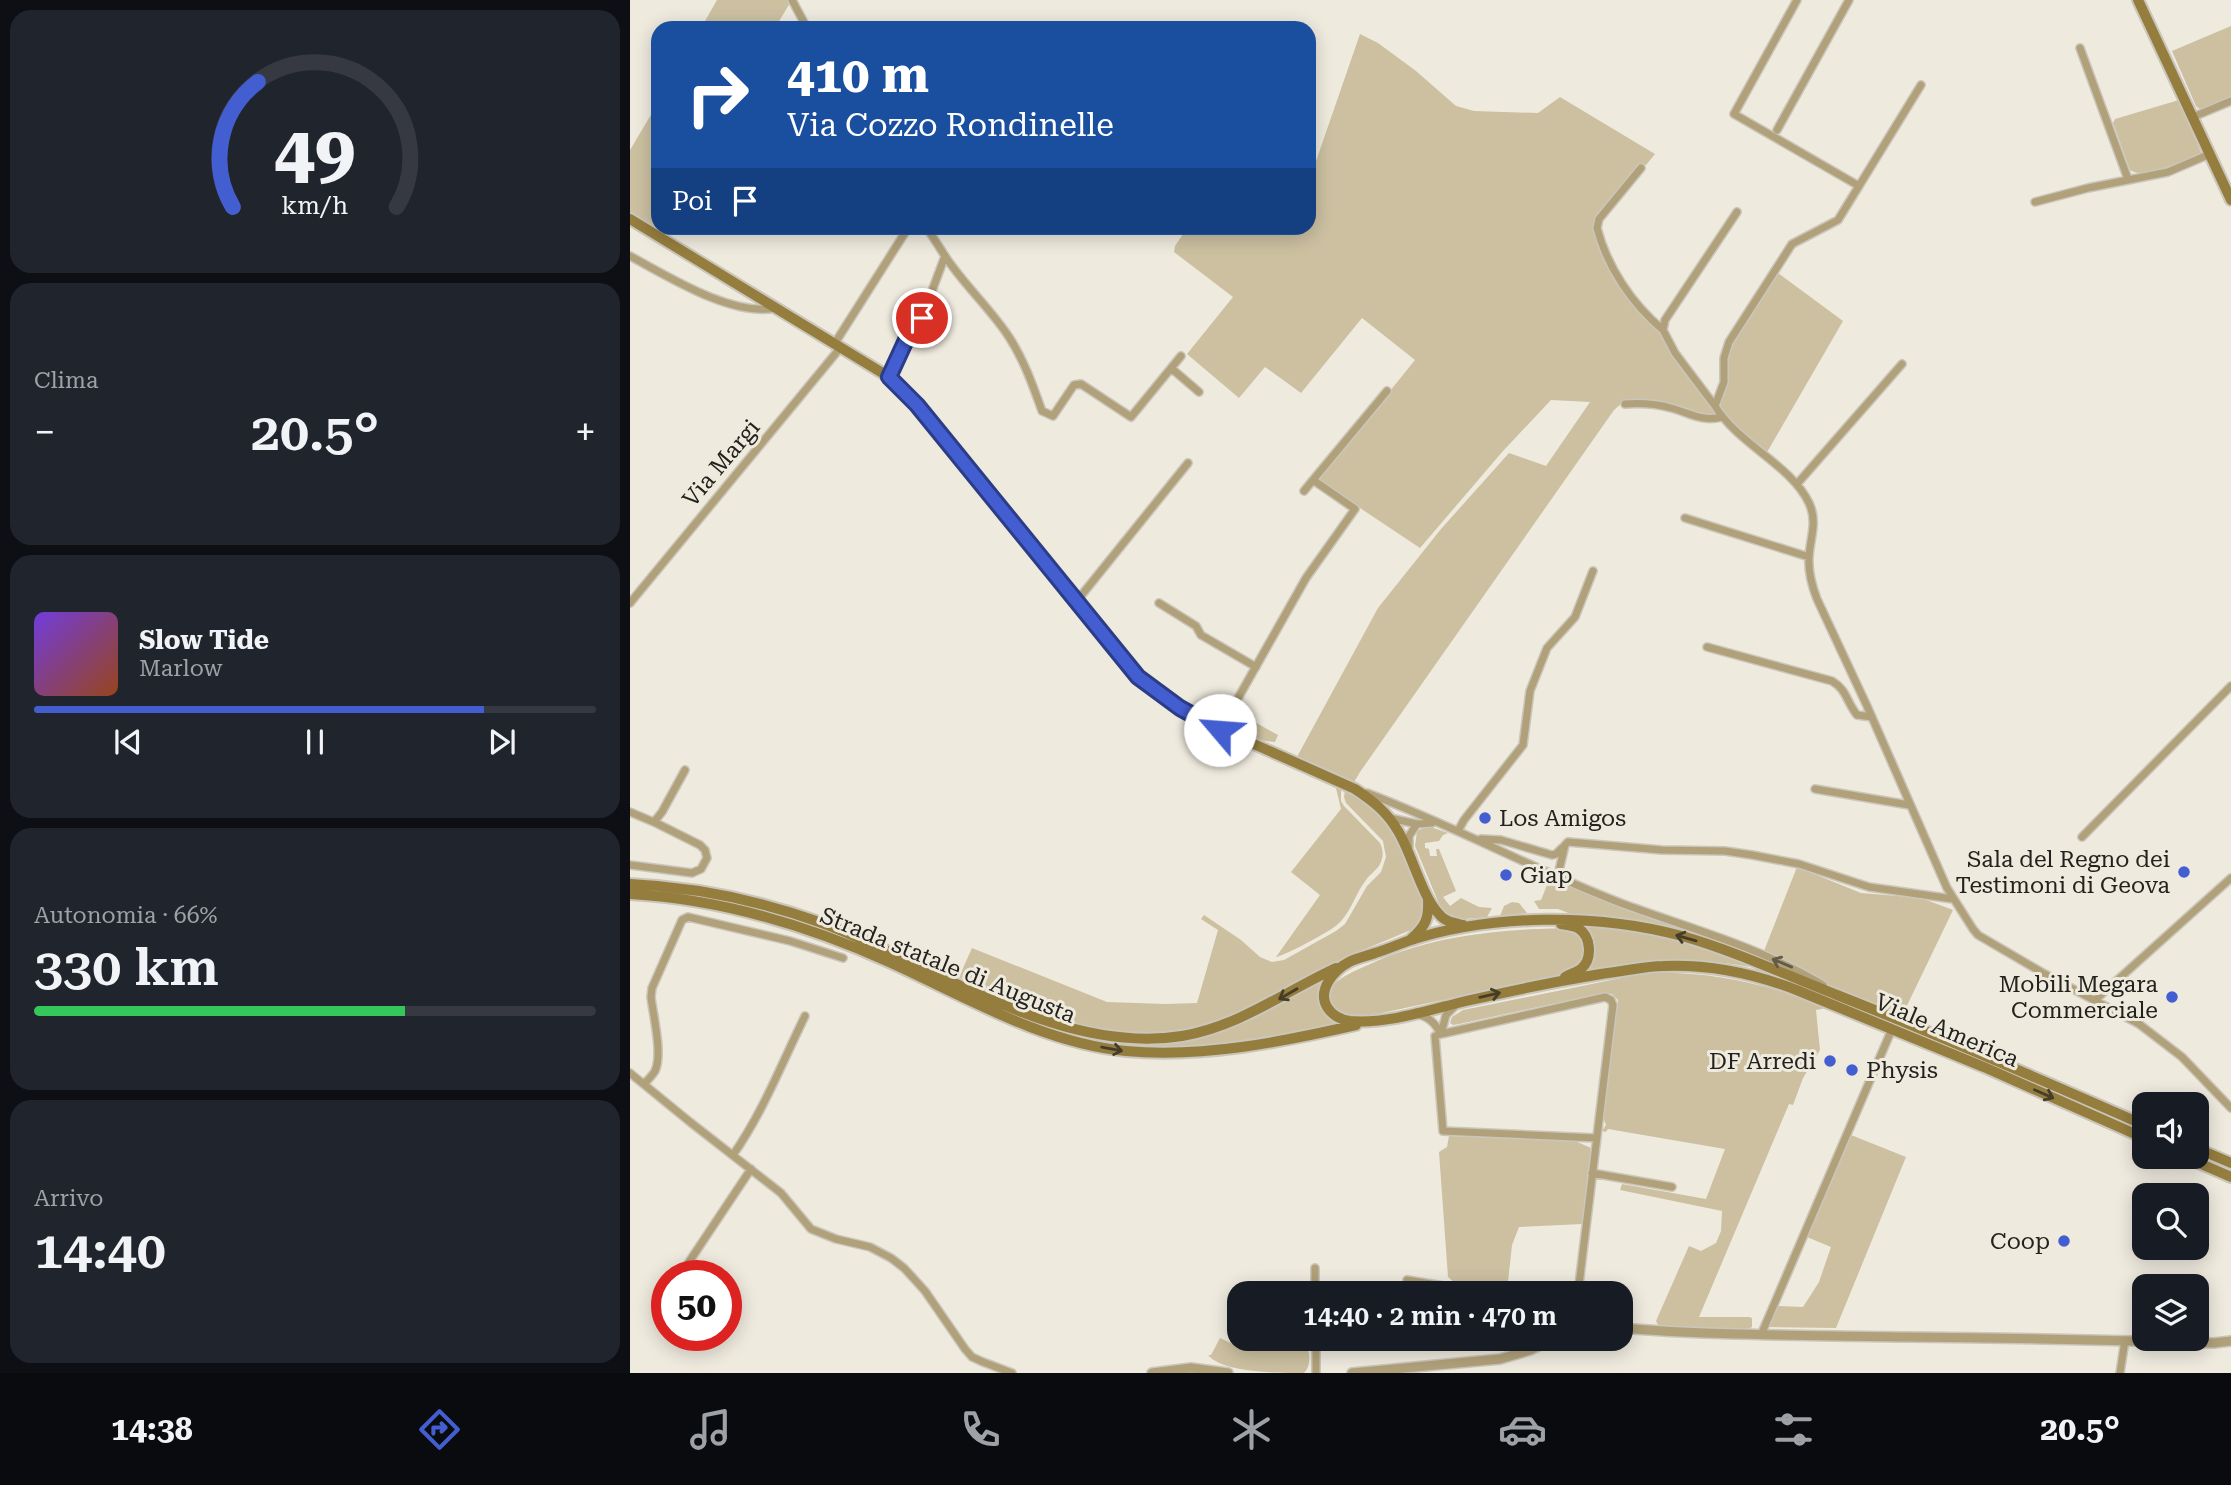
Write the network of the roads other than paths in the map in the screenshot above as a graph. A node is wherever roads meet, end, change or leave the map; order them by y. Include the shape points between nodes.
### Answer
1 (1797, 0) edge
2 (1849, 0) edge
3 (2138, 0) edge
4 (794, 1) edge
5 (804, 21) edge
6 (2080, 48) dead end
7 (1922, 85) dead end
8 (2231, 101) edge
9 (2193, 117) junction
10 (1777, 130) dead end
11 (2210, 154) junction
12 (1641, 168) dead end
13 (2128, 179) junction
14 (1859, 186) junction
15 (2231, 200) edge
16 (2035, 202) dead end
17 (1737, 212) dead end
18 (630, 219) edge
19 (651, 232) edge
20 (656, 235) edge
21 (904, 235) edge
22 (932, 235) edge
23 (630, 256) edge
24 (945, 256) junction
25 (777, 308) junction
26 (1663, 330) junction
27 (838, 345) junction
28 (1181, 356) dead end
29 (1902, 364) dead end
30 (1171, 368) junction
31 (889, 377) junction
32 (1387, 391) dead end
33 (1199, 392) dead end
34 (1625, 404) dead end
35 (1715, 406) junction
36 (1722, 417) junction
37 (1188, 463) dead end
38 (1313, 480) junction
39 (1797, 484) junction
40 (1304, 491) dead end
41 (1685, 518) dead end
42 (1809, 557) junction
43 (1593, 570) dead end
44 (1076, 602) junction
45 (630, 603) edge
46 (1159, 603) dead end
47 (1707, 647) dead end
48 (1256, 667) junction
49 (2231, 686) edge
50 (1872, 717) junction
51 (1220, 730) junction
52 (685, 770) dead end
53 (1355, 789) junction
54 (1815, 789) dead end
55 (1396, 805) junction
56 (1909, 805) junction
57 (630, 812) edge
58 (1390, 817) junction
59 (654, 822) junction
60 (1437, 823) junction
61 (1417, 824) junction
62 (1458, 831) junction
63 (2082, 837) dead end
64 (1476, 839) junction
65 (1564, 845) junction
66 (1409, 851) junction
67 (630, 865) edge
68 (1558, 875) junction
69 (2231, 878) edge
70 (630, 884) edge
71 (630, 894) edge
72 (1428, 896) junction
73 (1952, 899) junction
74 (1542, 920) junction
75 (1469, 927) junction
76 (1409, 940) junction
77 (842, 958) dead end
78 (1349, 962) junction
79 (1553, 982) junction
80 (1841, 997) junction
81 (2094, 1001) junction
82 (1458, 1003) junction
83 (1412, 1013) junction
84 (805, 1016) dead end
85 (1376, 1021) junction
86 (1892, 1029) junction
87 (1441, 1034) junction
88 (630, 1073) edge
89 (644, 1084) junction
90 (2231, 1108) edge
91 (2132, 1120) edge
92 (2132, 1133) edge
93 (1596, 1138) junction
94 (2209, 1154) edge
95 (733, 1155) junction
96 (2231, 1163) edge
97 (2209, 1167) edge
98 (751, 1169) junction
99 (1592, 1173) junction
100 (2231, 1177) edge
101 (1672, 1187) dead end
102 (690, 1260) edge
103 (1315, 1268) dead end
104 (1407, 1280) dead end
105 (1315, 1281) edge
106 (1413, 1281) edge
107 (1579, 1281) edge
108 (1633, 1329) edge
109 (1761, 1335) junction
110 (2124, 1340) junction
111 (2231, 1341) edge
112 (1316, 1351) edge
113 (1527, 1351) edge
114 (1192, 1370) edge
115 (1012, 1373) edge
116 (1153, 1373) edge
117 (1228, 1373) edge
118 (1317, 1373) edge
119 (1352, 1373) edge
120 (2120, 1373) edge

1 - 14 street via 1734,114
2 - 10 street
3 - 9 main road
4 - 5 street
6 - 13 street
7 - 14 street
8 - 9 street
9 - 11 main road
11 - 13 street via 2168,172
11 - 15 main road
12 - 26 street via 1599,219 1597,228 1622,286
13 - 16 street
14 - 35 street via 1838,220 1792,244 1729,342 1724,382
17 - 26 street via 1665,320
18 - 19 main road
20 - 25 main road
21 - 27 street, Via Margi
22 - 24 street
23 - 25 street via 701,293 753,310
24 - 30 street via 1009,338 1042,411 1048,415 1053,416 1074,385 1081,384 1131,416
24 - 31 street via 922,318
25 - 27 main road
26 - 35 street via 1675,354
27 - 31 main road
27 - 45 street, Via Margi
28 - 30 street
29 - 39 street
30 - 33 street
31 - 44 main road via 917,405
32 - 38 street
34 - 36 street via 1669,407 1709,420
35 - 36 street
36 - 39 street
37 - 44 street
38 - 40 street
38 - 48 street via 1355,509 1306,578
39 - 42 street via 1814,522
41 - 42 street
42 - 50 street via 1817,599
43 - 62 street via 1572,622 1548,648 1531,691 1523,745
44 - 51 main road via 1138,677 1193,717
46 - 48 street via 1196,626 1201,635
47 - 50 street via 1832,681 1842,687 1857,715
48 - 51 street
49 - 63 street
50 - 56 street
51 - 53 main road
52 - 59 street
53 - 55 street
53 - 58 main road
54 - 56 street
55 - 58 street via 1390,809
55 - 60 street
56 - 73 street
57 - 59 street
58 - 61 street
58 - 66 main road
59 - 67 street via 700,845 706,864 692,873
60 - 61 street
60 - 62 street
61 - 66 street via 1409,836
62 - 64 street
64 - 65 street via 1500,840 1552,855
64 - 68 street
65 - 68 street
65 - 73 street via 1731,852 1798,864 1870,887
66 - 72 main road
80 -> 68 street via 1789,965
69 - 81 street
78 -> 70 main road, Strada statale di Augusta via 1244,1018 1206,1031 1154,1039 1108,1037 1018,1010 843,932 762,904
71 -> 85 main road, Strada statale di Augusta via 702,902 780,921 839,941 1014,1020 1125,1051 1187,1053 1240,1048
72 - 75 main road via 1441,917
72 - 76 main road via 1427,923
73 - 81 street via 1978,935
74 - 75 main road, Strada statale di Augusta
74 - 79 main road via 1578,929 1589,946 1582,968
80 -> 74 main road, Viale America via 1664,931 1590,920
75 - 76 main road, Strada statale di Augusta
76 - 78 main road, Strada statale di Augusta
77 - 89 street via 790,941 688,917 682,920 652,988 656,1066
78 - 85 main road via 1327,983 1327,1007 1346,1021
82 -> 79 main road, Strada statale di Augusta
79 - 86 main road, Viale America via 1662,966 1730,971 1770,980
80 - 91 main road, Viale America
81 - 90 street via 2169,1045
82 - 83 main road, Strada statale di Augusta
82 - 87 street via 1446,1015
83 - 85 main road, Strada statale di Augusta
83 - 87 street via 1426,1017
84 - 95 street via 766,1100
86 -> 92 main road, Viale America
86 - 109 street
87 - 93 street via 1435,1036 1443,1131
87 - 93 street via 1605,997 1611,1000 1614,1005
88 - 89 street
89 - 95 street
93 - 99 street
94 - 96 main road
95 - 98 street
97 - 100 main road
98 - 102 street
98 - 115 street via 781,1193 817,1233 870,1247 904,1268 972,1357
99 - 101 street
99 - 107 street
103 - 105 street
104 - 106 street
108 - 109 street
109 - 110 street
110 - 111 street
110 - 120 street
112 - 118 street
113 - 119 street via 1500,1359
114 - 116 street
114 - 117 street

